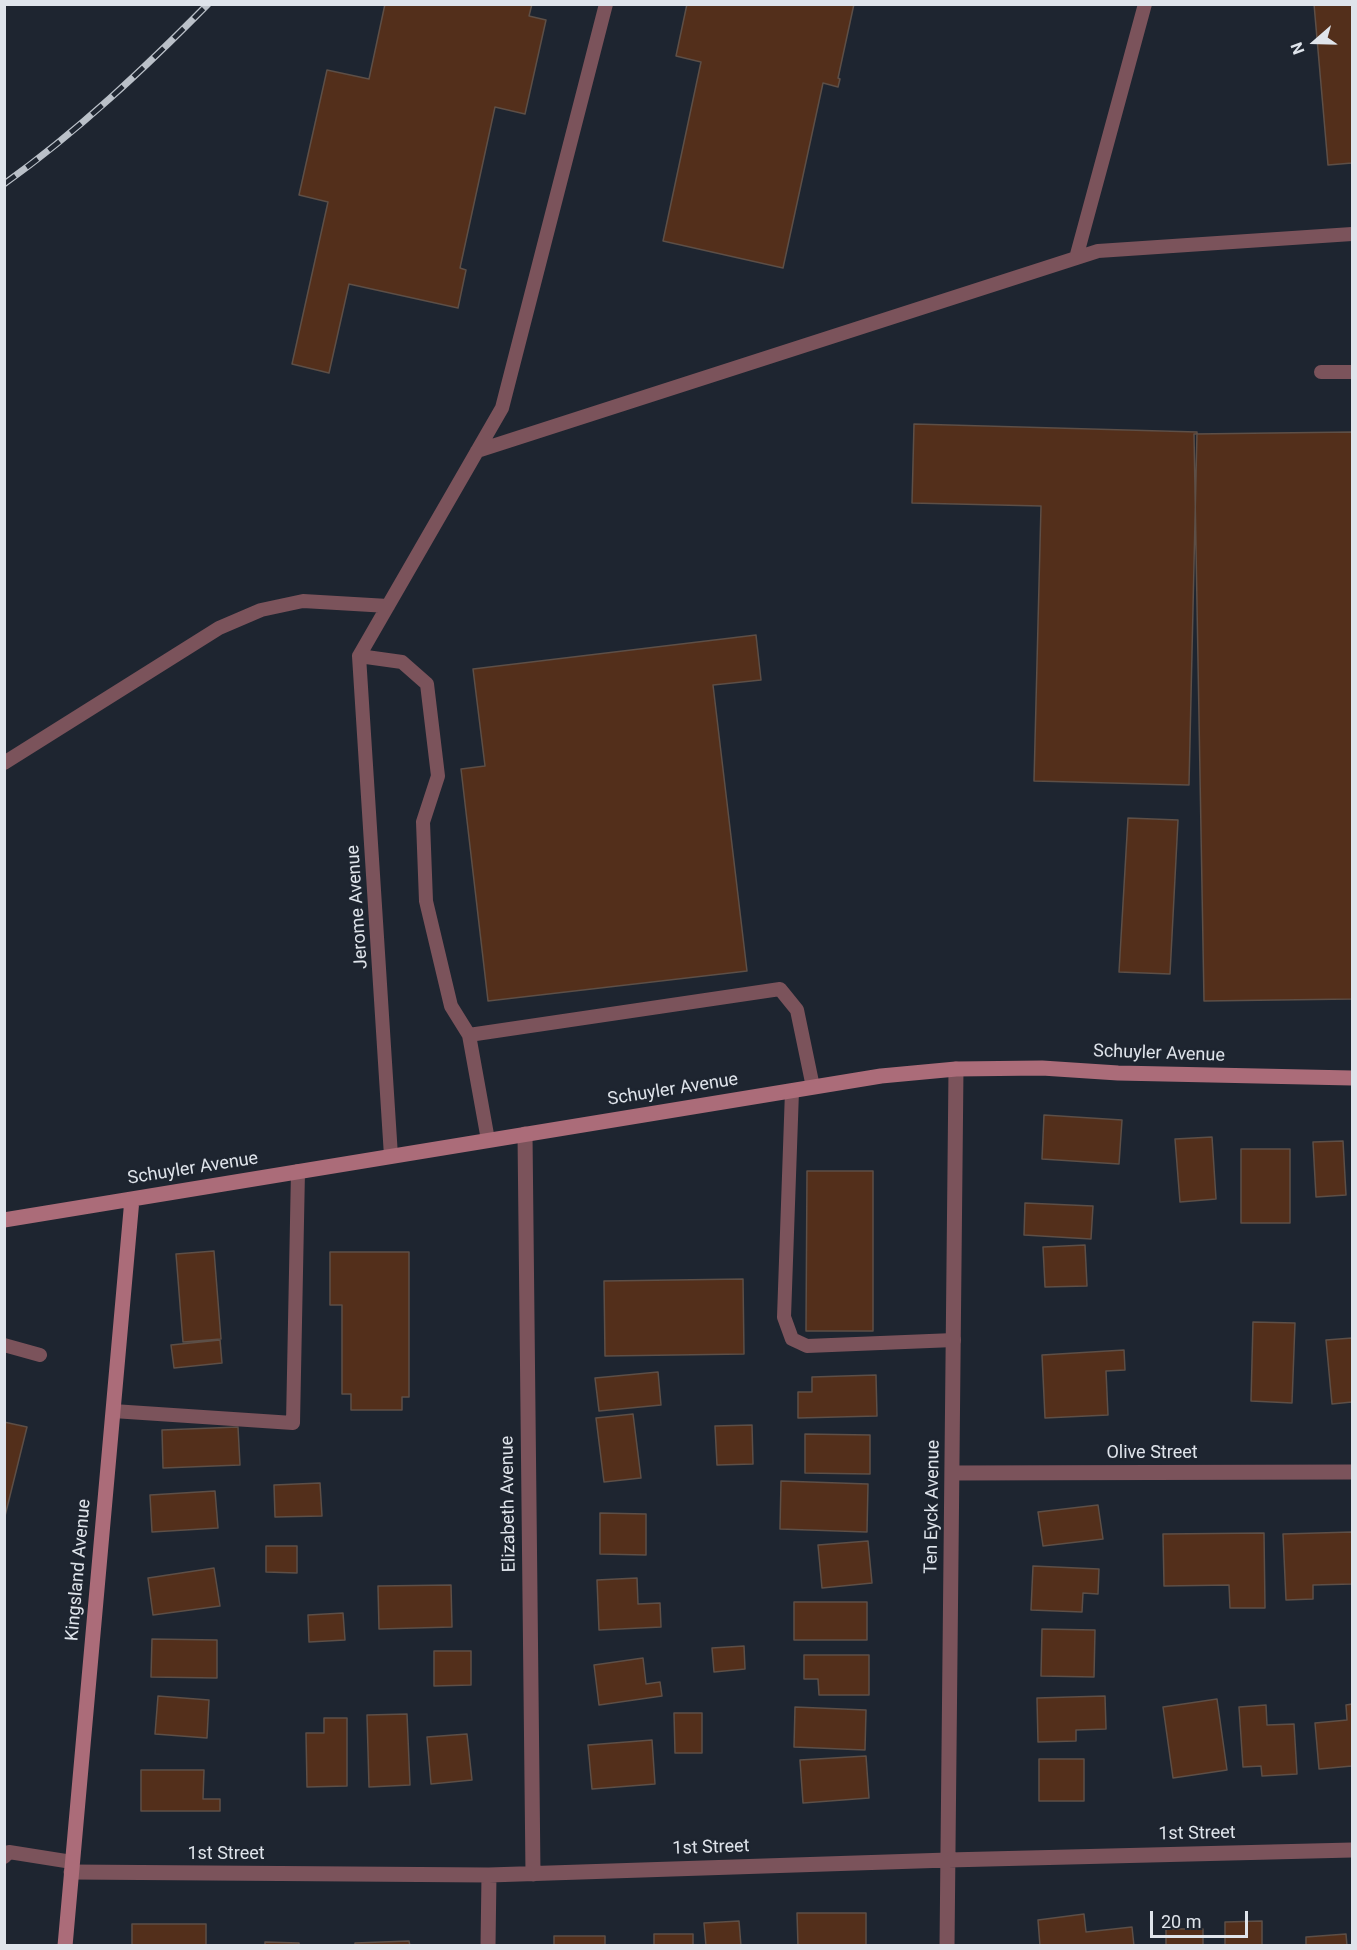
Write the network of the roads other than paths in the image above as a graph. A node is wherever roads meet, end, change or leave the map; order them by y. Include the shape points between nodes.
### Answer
1 (606, 4) edge
2 (1145, 4) edge
3 (1353, 234) edge
4 (1076, 258) junction
5 (1321, 372) dead end
6 (1353, 372) edge
7 (477, 451) junction
8 (388, 606) junction
9 (359, 656) junction
10 (4, 763) edge
11 (469, 1035) junction
12 (956, 1069) junction
13 (1353, 1078) edge
14 (813, 1087) junction
15 (792, 1091) junction
16 (525, 1134) junction
17 (488, 1140) junction
18 (391, 1156) junction
19 (298, 1171) junction
20 (132, 1199) junction
21 (4, 1220) edge
22 (954, 1340) junction
23 (4, 1345) edge
24 (40, 1355) dead end
25 (113, 1411) junction
26 (1353, 1472) edge
27 (952, 1473) junction
28 (1353, 1850) edge
29 (4, 1857) edge
30 (948, 1860) junction
31 (72, 1867) junction
32 (533, 1874) junction
33 (489, 1875) junction
34 (65, 1946) edge
35 (488, 1946) edge
36 (947, 1946) edge

1 - 7 lane via 502,408
2 - 4 lane
3 - 4 lane via 1098,251
4 - 7 lane
5 - 6 lane
7 - 8 lane
8 - 9 lane
8 - 10 lane via 303,601 261,610 219,628
9 - 11 lane via 402,662 427,684 438,776 423,822 426,901 451,1006
9 - 18 lane, Jerome Avenue
11 - 14 lane via 780,989 797,1010
11 - 17 lane
12 - 13 street, Schuyler Avenue
12 - 14 street, Schuyler Avenue
12 - 22 street, Ten Eyck Avenue
14 - 15 street, Schuyler Avenue
15 - 16 street, Schuyler Avenue
15 - 22 lane via 784,1317 792,1339 807,1346
16 - 17 street, Schuyler Avenue
16 - 32 street, Elizabeth Avenue
17 - 18 street, Schuyler Avenue
18 - 19 street, Schuyler Avenue
19 - 20 street, Schuyler Avenue
19 - 25 lane via 293,1423
20 - 21 street, Schuyler Avenue
20 - 25 street, Kingsland Avenue
22 - 27 street, Ten Eyck Avenue
23 - 24 lane
25 - 31 street, Kingsland Avenue
26 - 27 street, Olive Street
27 - 30 street, Ten Eyck Avenue
28 - 30 street, 1st Street
29 - 31 lane via 9,1852
30 - 32 street, 1st Street
30 - 36 street, Ten Eyck Avenue
31 - 33 street, 1st Street
31 - 34 street, Kingsland Avenue
32 - 33 street, 1st Street
33 - 35 street

